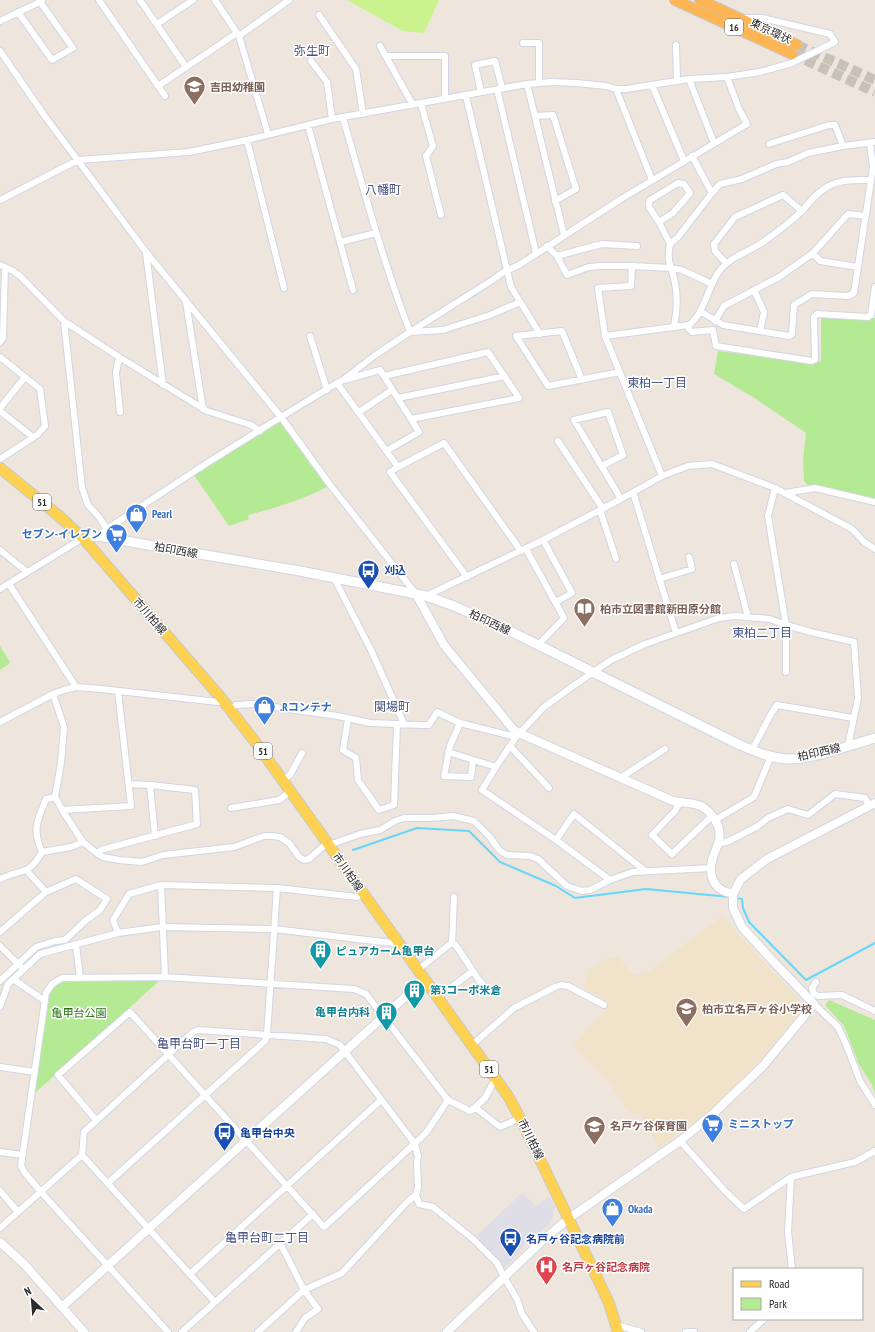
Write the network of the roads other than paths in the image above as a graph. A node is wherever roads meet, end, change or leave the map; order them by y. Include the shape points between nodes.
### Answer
1 (99, 0) edge
2 (140, 0) edge
3 (193, 0) edge
4 (215, 0) edge
5 (289, 0) edge
6 (675, 0) edge
7 (700, 0) edge
8 (42, 1) edge
9 (18, 12) junction
10 (319, 15) dead end
11 (738, 18) junction
12 (0, 21) edge
13 (157, 24) junction
14 (238, 35) junction
15 (523, 42) dead end
16 (676, 45) dead end
17 (380, 46) dead end
18 (0, 51) edge
19 (386, 56) junction
20 (311, 61) dead end
21 (186, 67) junction
22 (727, 77) junction
23 (689, 79) junction
24 (677, 81) junction
25 (539, 83) junction
26 (527, 84) junction
27 (652, 85) junction
28 (158, 86) junction
29 (499, 88) junction
30 (616, 89) junction
31 (481, 92) junction
32 (165, 96) dead end
33 (466, 96) junction
34 (446, 98) junction
35 (421, 104) junction
36 (413, 105) junction
37 (363, 114) junction
38 (535, 116) junction
39 (343, 118) junction
40 (332, 119) junction
41 (308, 125) junction
42 (268, 134) junction
43 (247, 140) junction
44 (714, 143) junction
45 (873, 143) edge
46 (769, 144) dead end
47 (843, 146) junction
48 (692, 156) junction
49 (78, 160) junction
50 (684, 161) junction
51 (652, 180) junction
52 (872, 180) junction
53 (712, 193) junction
54 (0, 200) edge
55 (555, 201) junction
56 (802, 210) junction
57 (441, 215) dead end
58 (866, 216) junction
59 (660, 222) junction
60 (376, 233) junction
61 (564, 235) junction
62 (340, 242) junction
63 (670, 244) junction
64 (547, 246) junction
65 (637, 246) dead end
66 (146, 252) junction
67 (536, 253) junction
68 (813, 253) junction
69 (557, 256) junction
70 (726, 263) junction
71 (3, 266) edge
72 (632, 266) junction
73 (858, 267) junction
74 (671, 268) junction
75 (507, 270) junction
76 (712, 284) junction
77 (875, 287) edge
78 (284, 288) dead end
79 (353, 290) dead end
80 (754, 290) junction
81 (185, 300) junction
82 (520, 302) junction
83 (700, 311) junction
84 (715, 320) junction
85 (64, 321) junction
86 (2, 325) edge
87 (689, 325) junction
88 (674, 327) junction
89 (760, 331) junction
90 (410, 332) junction
91 (540, 334) junction
92 (310, 336) dead end
93 (605, 336) junction
94 (0, 342) edge
95 (0, 356) edge
96 (119, 357) junction
97 (620, 372) junction
98 (384, 376) junction
99 (505, 376) junction
100 (25, 377) junction
101 (582, 380) junction
102 (340, 382) junction
103 (163, 384) junction
104 (327, 390) junction
105 (392, 390) junction
106 (398, 398) junction
107 (0, 408) edge
108 (203, 409) junction
109 (0, 411) edge
110 (120, 412) dead end
111 (359, 412) junction
112 (281, 417) junction
113 (411, 419) junction
114 (260, 431) junction
115 (33, 437) junction
116 (558, 441) dead end
117 (386, 451) junction
118 (0, 459) edge
119 (602, 466) junction
120 (398, 467) junction
121 (0, 468) edge
122 (662, 476) junction
123 (775, 488) junction
124 (633, 492) junction
125 (786, 493) junction
126 (621, 499) junction
127 (875, 502) edge
128 (602, 510) junction
129 (107, 529) junction
130 (98, 536) junction
131 (83, 538) junction
132 (543, 540) junction
133 (875, 549) edge
134 (0, 550) edge
135 (523, 550) junction
136 (689, 557) dead end
137 (616, 559) dead end
138 (734, 564) dead end
139 (27, 572) junction
140 (467, 577) junction
141 (334, 578) junction
142 (659, 579) junction
143 (9, 584) junction
144 (0, 590) edge
145 (416, 594) junction
146 (426, 596) junction
147 (556, 602) junction
148 (748, 617) junction
149 (786, 625) junction
150 (676, 633) junction
151 (538, 645) junction
152 (593, 672) junction
153 (786, 672) dead end
154 (76, 687) junction
155 (118, 691) junction
156 (53, 694) junction
157 (222, 699) junction
158 (231, 709) junction
159 (853, 718) junction
160 (348, 719) junction
161 (0, 722) edge
162 (460, 723) junction
163 (397, 724) junction
164 (404, 724) junction
165 (517, 735) junction
166 (875, 738) edge
167 (510, 746) junction
168 (848, 746) junction
169 (665, 749) dead end
170 (752, 750) junction
171 (448, 752) junction
172 (302, 753) dead end
173 (771, 756) junction
174 (473, 760) junction
175 (496, 767) junction
176 (620, 778) junction
177 (283, 780) junction
178 (129, 784) junction
179 (150, 785) junction
180 (548, 788) dead end
181 (291, 791) junction
182 (55, 797) junction
183 (680, 802) junction
184 (872, 804) edge
185 (232, 808) dead end
186 (62, 810) junction
187 (713, 818) junction
188 (155, 836) junction
189 (556, 840) junction
190 (83, 842) junction
191 (328, 844) junction
192 (718, 844) junction
193 (42, 852) junction
194 (98, 854) junction
195 (711, 868) junction
196 (644, 870) junction
197 (27, 871) junction
198 (0, 879) edge
199 (610, 880) junction
200 (161, 885) junction
201 (277, 888) junction
202 (46, 892) junction
203 (363, 893) junction
204 (733, 894) junction
205 (454, 897) dead end
206 (162, 927) junction
207 (274, 929) junction
208 (0, 932) edge
209 (118, 933) junction
210 (400, 944) junction
211 (452, 944) junction
212 (76, 945) junction
213 (0, 946) edge
214 (18, 964) junction
215 (23, 970) junction
216 (418, 970) junction
217 (472, 971) junction
218 (165, 977) junction
219 (80, 978) junction
220 (13, 979) junction
221 (425, 979) junction
222 (0, 981) edge
223 (816, 982) dead end
224 (270, 984) junction
225 (489, 992) dead end
226 (438, 998) junction
227 (45, 1001) junction
228 (814, 1001) junction
229 (604, 1004) dead end
230 (0, 1007) edge
231 (875, 1011) edge
232 (384, 1016) junction
233 (267, 1035) junction
234 (472, 1045) junction
235 (345, 1051) junction
236 (168, 1054) junction
237 (0, 1067) edge
238 (35, 1072) junction
239 (497, 1080) junction
240 (205, 1095) junction
241 (381, 1100) junction
242 (448, 1100) junction
243 (875, 1106) edge
244 (476, 1108) junction
245 (520, 1118) junction
246 (96, 1120) junction
247 (246, 1141) junction
248 (680, 1141) junction
249 (415, 1144) junction
250 (875, 1151) edge
251 (0, 1152) edge
252 (82, 1155) junction
253 (22, 1156) junction
254 (791, 1177) junction
255 (108, 1183) junction
256 (287, 1186) junction
257 (0, 1191) edge
258 (41, 1192) junction
259 (416, 1195) junction
260 (18, 1212) junction
261 (313, 1214) junction
262 (568, 1219) junction
263 (0, 1228) edge
264 (149, 1228) junction
265 (0, 1243) edge
266 (280, 1243) junction
267 (108, 1265) junction
268 (792, 1268) edge
269 (190, 1274) junction
270 (504, 1277) junction
271 (304, 1290) junction
272 (215, 1302) junction
273 (62, 1307) junction
274 (763, 1320) edge
275 (617, 1328) edge
276 (84, 1332) edge
277 (168, 1332) edge
278 (182, 1332) edge
279 (258, 1332) edge
280 (296, 1332) edge
281 (448, 1332) edge
282 (534, 1332) edge
283 (641, 1332) edge
284 (686, 1332) edge
285 (694, 1332) edge
286 (750, 1332) edge

1 - 28 street
2 - 13 street
3 - 13 street
4 - 14 street
5 - 14 street
6 - 11 highway, 東京環状 / 16 via 795,49
7 - 11 highway, 東京環状 / 16
8 - 9 street
8 - 9 street via 73,48 52,60
9 - 12 street
10 - 37 street via 356,69
11 - 22 street via 762,18 830,34 835,42 792,63 760,72
13 - 21 street
14 - 21 street
14 - 42 street
15 - 25 street via 539,43
16 - 24 street
17 - 19 street
18 - 49 street
19 - 34 street via 444,56
19 - 36 street
20 - 40 street via 326,82
21 - 28 street
22 - 23 street
22 - 44 street via 746,124
23 - 24 street
23 - 44 street
24 - 27 street
25 - 26 street
25 - 30 street via 577,83
26 - 29 street
26 - 38 street
27 - 30 street
27 - 50 street
28 - 32 street
29 - 31 street
29 - 31 street via 496,61 475,65
29 - 67 street
30 - 51 street
31 - 33 street
33 - 34 street
33 - 75 street
34 - 35 street
35 - 36 street
35 - 57 street via 433,146 426,156
36 - 37 street
37 - 39 street
38 - 55 street
38 - 55 street via 553,115 576,189
39 - 40 street
39 - 60 street
40 - 41 street
41 - 42 street
41 - 62 street
42 - 43 street
43 - 49 street via 189,152
43 - 78 street
44 - 48 street
45 - 47 street
45 - 52 street
46 - 47 street via 835,125
47 - 53 street via 808,153 742,179 720,184
48 - 50 street
48 - 53 street
49 - 54 street
49 - 66 street
50 - 51 street
51 - 61 street
52 - 56 street via 839,181 827,186
52 - 58 street
53 - 63 street
55 - 61 street
56 - 70 street via 761,244
56 - 70 street via 783,195 735,217 714,244 715,251
58 - 68 street via 848,214
58 - 73 street
59 - 59 street via 648,203 678,183 684,184 690,193 673,213
59 - 63 street
60 - 62 street
60 - 90 street
61 - 64 street
62 - 79 street
63 - 74 street via 668,261
64 - 67 street
64 - 69 street
65 - 69 street via 602,244
66 - 81 street
66 - 103 street
67 - 75 street
68 - 73 street via 820,261
68 - 80 street via 779,277
69 - 72 street via 567,275 589,267
70 - 76 street
71 - 85 street via 29,284
71 - 86 street
72 - 74 street
72 - 93 street via 631,286 598,288
73 - 89 street via 855,291 852,295 812,294 794,305 791,336
74 - 76 street via 682,270
74 - 88 street via 678,309
75 - 82 street via 511,287
75 - 90 street
76 - 83 street
77 - 87 street via 871,315 868,317 817,314 814,317 815,359 812,362 716,346 713,330 692,332
80 - 84 street via 724,306
80 - 89 street via 764,312
81 - 108 street
81 - 112 street
82 - 90 street via 443,330
82 - 91 street
83 - 84 street
83 - 87 street
84 - 89 street via 723,325
85 - 96 street
85 - 129 street via 82,488 88,505
86 - 94 street via 3,338
87 - 88 street
88 - 93 street
90 - 102 street
91 - 101 street via 562,331
91 - 101 street via 516,336 548,386
92 - 104 street
93 - 97 street
95 - 100 street
96 - 103 street
96 - 110 street via 116,373
97 - 101 street
97 - 122 street
98 - 99 street via 488,352
98 - 102 street via 380,370
98 - 105 street
99 - 106 street
99 - 113 street via 519,398
100 - 107 street
100 - 115 street via 40,389 44,426
102 - 104 street
102 - 111 street
103 - 108 street
104 - 112 street
105 - 106 street
105 - 111 street
106 - 113 street
108 - 114 street via 251,425
109 - 115 street
111 - 117 street
112 - 114 street
112 - 145 street via 331,486
113 - 117 street via 419,432
114 - 129 street
115 - 118 street
116 - 128 street
117 - 120 street
119 - 119 street via 574,420 608,412 623,455
119 - 126 street
120 - 135 street via 444,442
120 - 140 street via 390,472
121 - 131 main road, 市川柏線 / 51
122 - 123 street via 688,466 712,464
122 - 124 street
123 - 125 street
123 - 149 street via 768,516
124 - 126 street
124 - 142 street
125 - 127 street via 815,488
125 - 133 street via 852,528 864,542
126 - 128 street
128 - 132 street
128 - 137 street
129 - 130 street
130 - 131 main road, 柏印西線
130 - 141 main road, 柏印西線
131 - 139 street
131 - 157 main road, 市川柏線 / 51
132 - 135 street
132 - 147 street via 572,593
134 - 139 street
135 - 140 street
135 - 147 street
136 - 142 street via 692,569
138 - 148 street
139 - 143 street
140 - 146 street
141 - 145 main road, 柏印西線
141 - 164 street via 371,650
142 - 150 street
143 - 144 street
143 - 154 street
145 - 146 main road, 柏印西線
145 - 165 street via 444,645
146 - 151 main road, 柏印西線 via 478,616
147 - 151 street via 564,618
148 - 149 street via 770,619
148 - 150 street via 719,618
149 - 153 street
149 - 159 street via 854,642 858,698
150 - 152 street via 645,644
151 - 152 main road, 柏印西線
152 - 165 street via 544,707
152 - 170 main road, 柏印西線
154 - 155 street
154 - 156 street
155 - 157 street via 218,702
155 - 178 street
156 - 161 street
156 - 182 street via 64,727
157 - 158 main road, 市川柏線 / 51
158 - 160 street via 236,705 253,704
158 - 177 main road, 市川柏線 / 51
159 - 168 street
159 - 170 street via 777,705
160 - 163 street
160 - 163 street via 343,750 356,758 358,780 379,810 394,805
162 - 164 street via 437,712 429,725
162 - 165 street
162 - 171 street
163 - 164 street
165 - 167 street
165 - 176 street
166 - 168 main road, 柏印西線
167 - 175 street
167 - 180 street
168 - 173 main road, 柏印西線 via 791,759
169 - 176 street
170 - 173 main road, 柏印西線
171 - 174 street
171 - 174 street via 444,776 471,777
172 - 177 street via 290,775
173 - 187 street via 754,797
174 - 175 street
175 - 189 street via 482,790
176 - 183 street
177 - 181 main road, 市川柏線 / 51
178 - 179 street
178 - 186 street via 131,806
179 - 188 street
179 - 188 street via 195,790 196,824
181 - 185 street via 279,800
181 - 191 main road, 市川柏線 / 51
182 - 186 street
182 - 193 street via 46,799 36,824 36,836
183 - 187 street via 700,806
183 - 187 street via 675,811 652,835 672,854
184 - 192 street via 865,798 835,794 808,815 788,809
184 - 204 street via 767,859 741,879
186 - 190 street
187 - 192 street via 719,831
188 - 194 street via 101,850
189 - 196 street via 574,814
189 - 199 street
190 - 193 street via 71,848
190 - 194 street
191 - 194 street via 304,860 289,843 280,837 272,836 264,836 234,847 163,855 142,862 119,860
191 - 199 street via 380,830 404,818 453,816 474,821 499,850 507,855 538,859 567,886 582,891 590,890
191 - 203 main road, 市川柏線 / 51
192 - 195 street
193 - 197 street
195 - 196 street
195 - 204 street via 715,885 722,891
196 - 199 street
197 - 198 street
197 - 202 street
200 - 201 street
200 - 206 street
200 - 209 street via 129,894 113,920
201 - 203 street via 357,897
201 - 207 street
202 - 208 street
202 - 214 street via 76,879 107,898 100,910 65,940 36,947
203 - 210 main road, 市川柏線 / 51
204 - 228 street via 733,908 742,927
205 - 211 street
206 - 207 street
206 - 209 street
206 - 218 street
207 - 210 street
207 - 224 street
209 - 212 street
210 - 216 main road, 市川柏線 / 51
211 - 216 street
211 - 217 street via 455,944
212 - 215 street via 40,954
212 - 219 street
213 - 214 street
214 - 215 street
214 - 222 street
215 - 220 street
216 - 221 main road, 市川柏線 / 51
217 - 225 street
217 - 226 street
218 - 219 street
218 - 224 street
219 - 227 street via 62,978 57,981 49,988
220 - 227 street
220 - 230 street via 8,984
221 - 226 main road, 市川柏線 / 51
221 - 232 street
223 - 228 street via 812,988
224 - 232 street via 354,989 366,994
224 - 233 street
226 - 234 main road, 市川柏線 / 51
227 - 238 street
228 - 231 street via 842,996
228 - 243 street via 838,1027 860,1081
228 - 248 street via 757,1072
229 - 234 street via 568,986 555,986 514,1008
232 - 235 street
232 - 242 street
233 - 235 street via 326,1039 340,1045
233 - 236 street via 198,1030
233 - 240 street via 265,1041
234 - 239 main road, 市川柏線 / 51
235 - 241 street
235 - 247 street
236 - 240 street
236 - 246 street
236 - 246 street via 130,1012 58,1075
237 - 238 street
238 - 253 street
239 - 244 street
239 - 245 main road, 市川柏線 / 51
240 - 247 street
240 - 255 street
241 - 249 street
241 - 256 street
242 - 244 street via 470,1111
242 - 249 street via 426,1133
244 - 245 street via 500,1127
245 - 262 main road, 市川柏線 / 51
246 - 252 street via 84,1132
247 - 256 street
247 - 264 street
248 - 254 street via 744,1209
248 - 262 street
249 - 259 street via 418,1157
249 - 261 street via 324,1227
250 - 254 street via 855,1162
251 - 253 street
252 - 255 street
252 - 258 street
253 - 258 street via 21,1166
254 - 268 street via 788,1232
255 - 264 street
256 - 261 street
256 - 269 street
257 - 260 street
258 - 260 street
258 - 267 street
259 - 270 street via 420,1204 433,1207 473,1239 497,1263
259 - 271 street via 342,1273
260 - 263 street
261 - 266 street
262 - 270 street
262 - 275 main road, 市川柏線 / 51
264 - 267 street
264 - 269 street
265 - 273 street via 25,1265
266 - 271 street
266 - 272 street
267 - 273 street
267 - 277 street
269 - 272 street
270 - 281 street
270 - 282 street
271 - 279 street
271 - 280 street via 318,1309 305,1318
272 - 278 street
273 - 276 street
274 - 286 street
275 - 283 street
284 - 285 street

